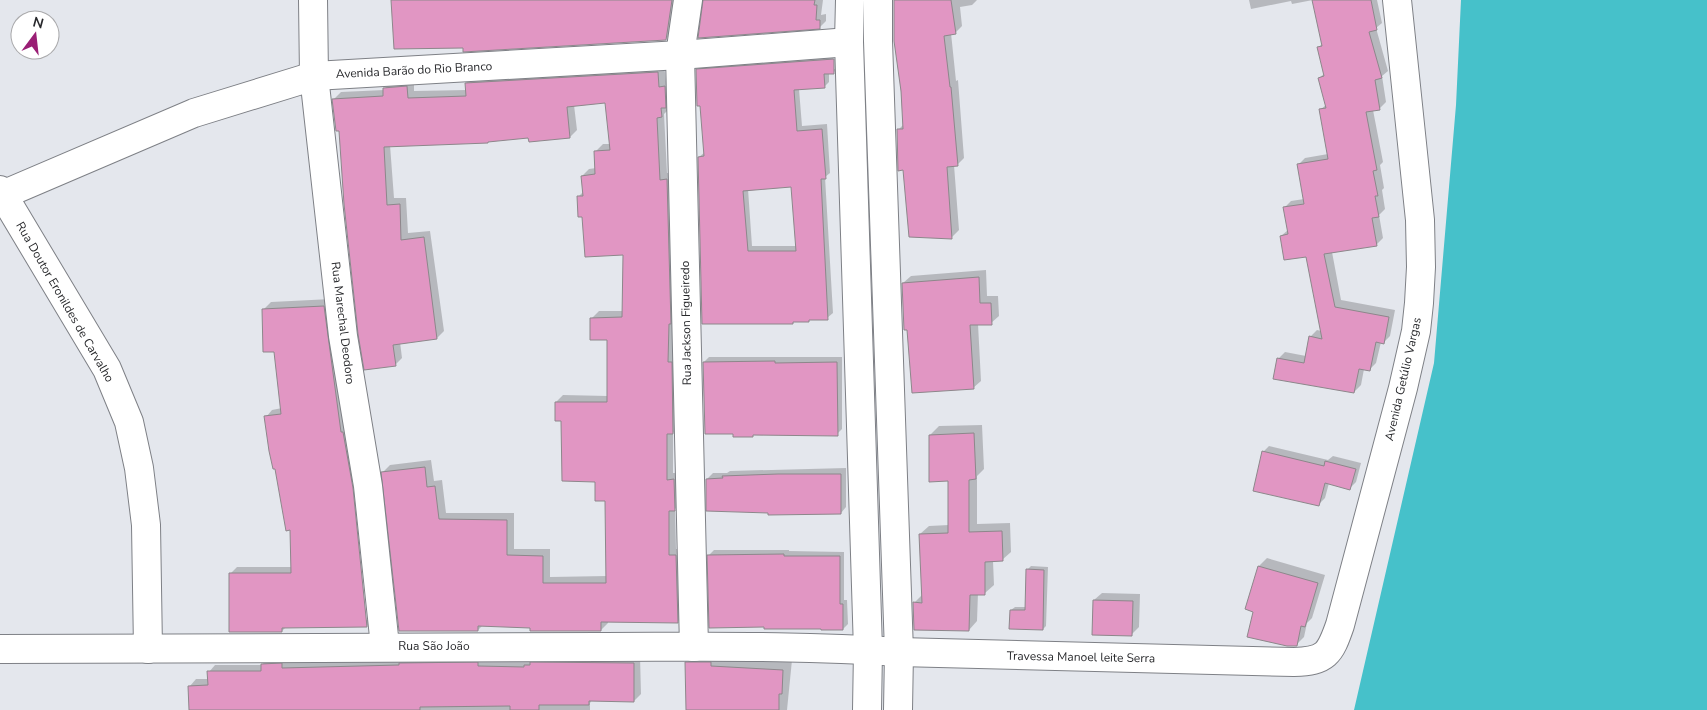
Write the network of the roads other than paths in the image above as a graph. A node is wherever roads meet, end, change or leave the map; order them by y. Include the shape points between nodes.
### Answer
1 (313, 0) edge
2 (688, 0) edge
3 (850, 0) edge
4 (878, 0) edge
5 (1397, 0) edge
6 (849, 42) junction
7 (680, 55) junction
8 (314, 76) junction
9 (1, 193) edge
10 (385, 646) junction
11 (694, 647) junction
12 (0, 649) edge
13 (148, 649) junction
14 (868, 650) junction
15 (899, 652) junction
16 (1294, 662) joint
17 (867, 710) edge
18 (898, 710) edge

1 - 8 street, Rua Marechal Deodoro
2 - 7 street, Rua Jackson Figueiredo
3 - 6 street
4 - 15 street
5 - 16 street, Avenida Getúlio Vargas via 1420,220 1421,267 1416,331 1334,642 1322,657
6 - 7 street, Avenida Barão do Rio Branco
6 - 14 street
7 - 8 street, Avenida Barão do Rio Branco
7 - 11 street, Rua Jackson Figueiredo
8 - 9 street, Avenida Barão do Rio Branco via 194,114
8 - 10 street, Rua Marechal Deodoro via 343,336 368,486
9 - 13 street, Rua Doutor Eronildes de Carvalho via 107,369 129,422 146,525
10 - 11 street, Rua São João
10 - 13 street, Rua São João
11 - 14 street, Rua São João
12 - 13 street, Rua São João
14 - 15 street, Travessa Manoel leite Serra
14 - 17 street
15 - 16 street, Travessa Manoel leite Serra
15 - 18 street

